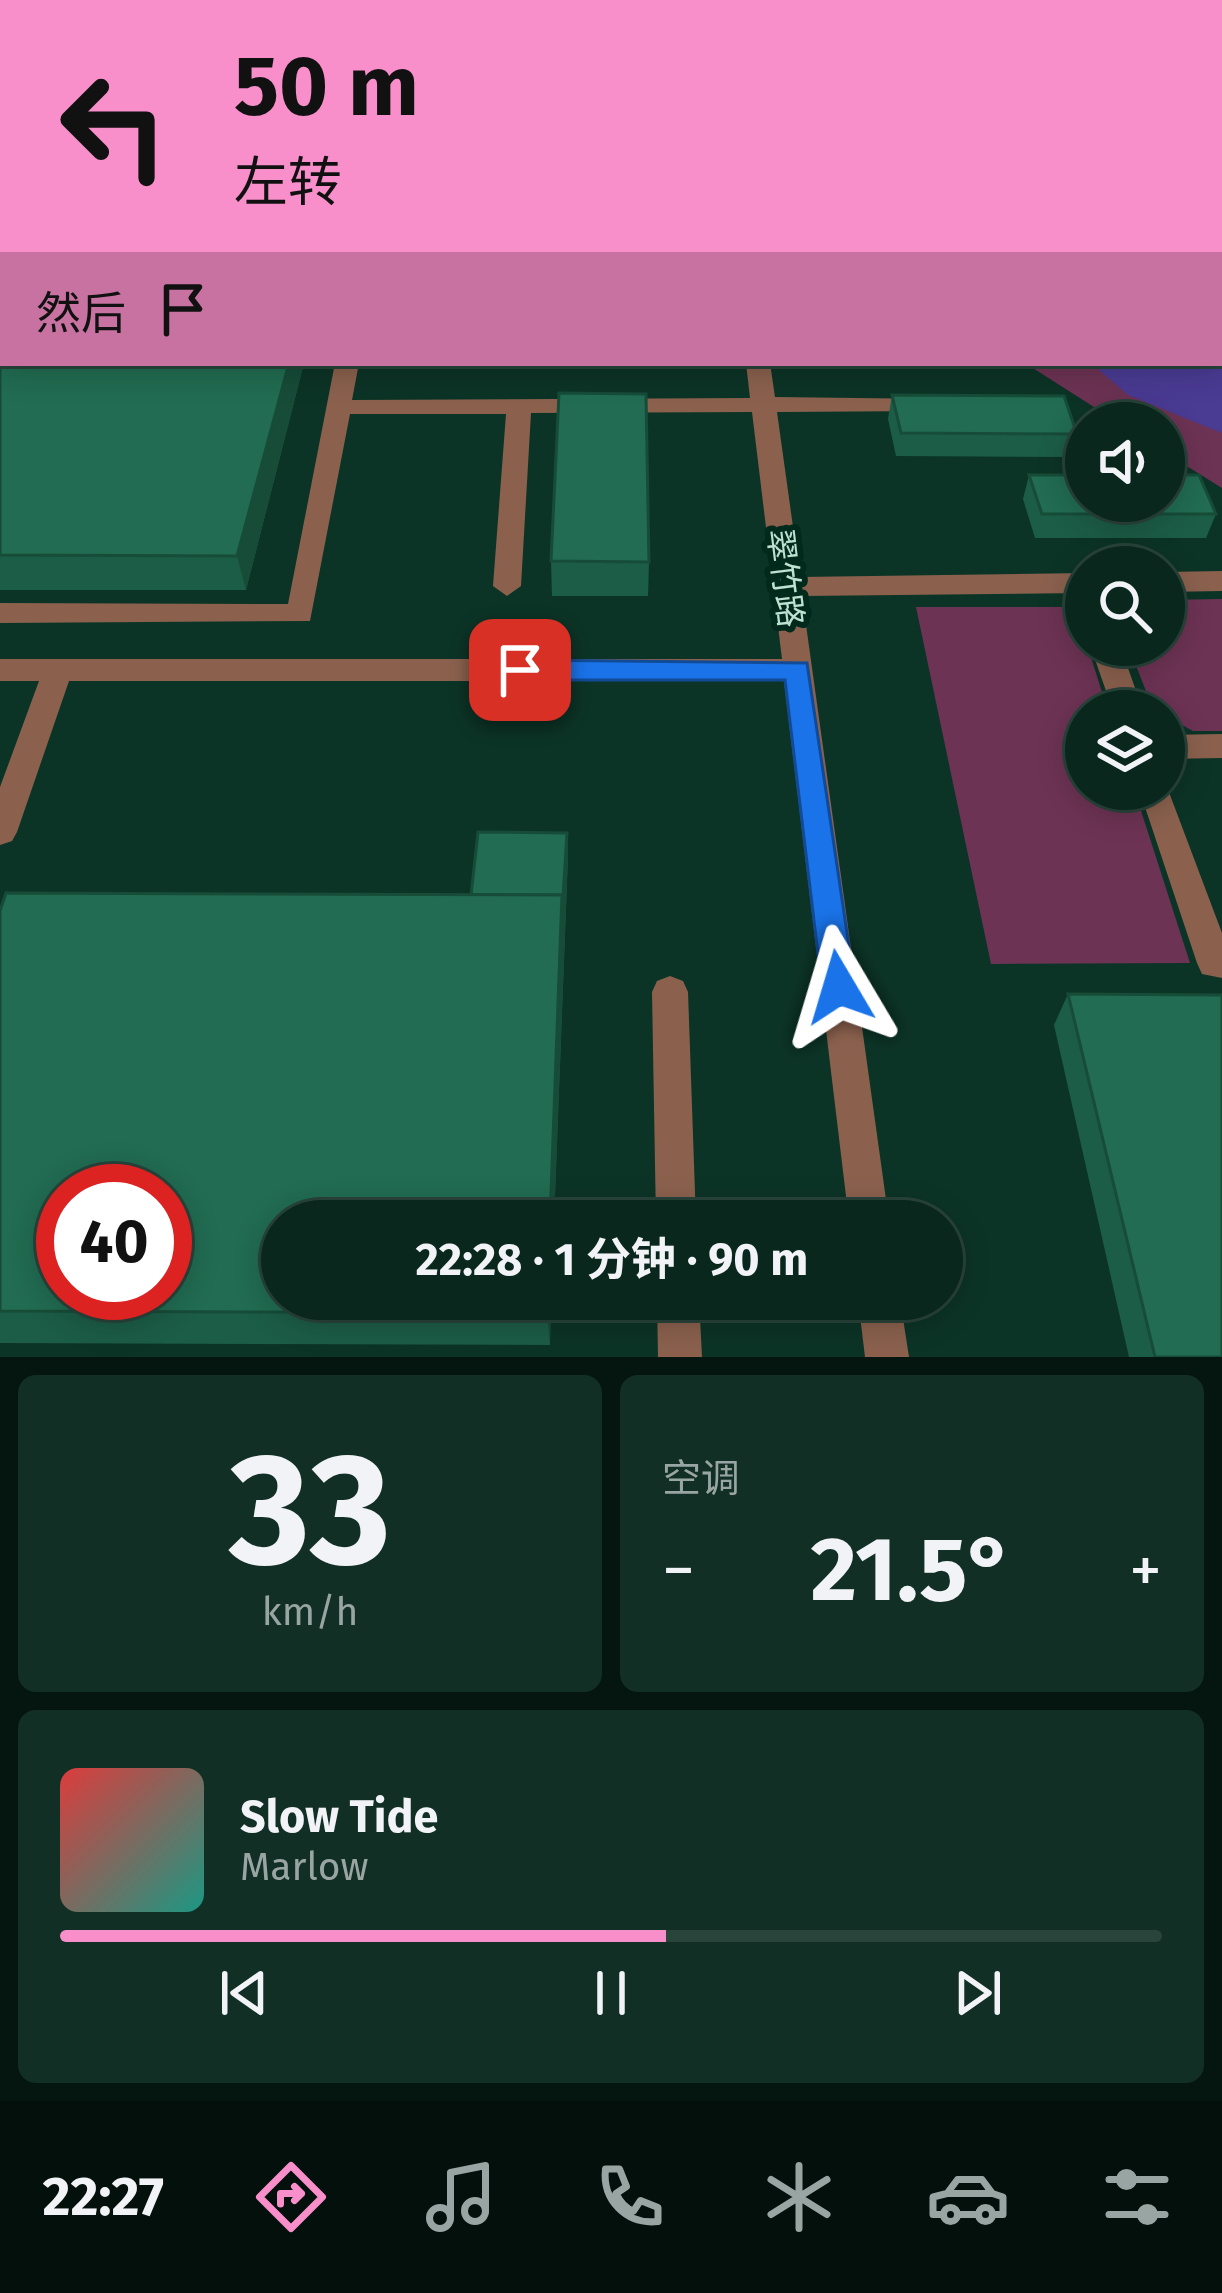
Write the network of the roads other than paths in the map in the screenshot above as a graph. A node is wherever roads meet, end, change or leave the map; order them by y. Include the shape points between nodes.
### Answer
1 (347, 366) edge
2 (758, 366) edge
3 (962, 404) edge
4 (764, 405) junction
5 (519, 406) junction
6 (340, 407) junction
7 (1222, 581) edge
8 (1185, 582) edge
9 (507, 586) dead end
10 (1065, 586) edge
11 (787, 587) junction
12 (0, 613) edge
13 (0, 670) edge
14 (58, 670) junction
15 (797, 670) junction
16 (1222, 746) edge
17 (1185, 747) edge
18 (1162, 810) edge
19 (0, 832) edge
20 (1222, 963) edge
21 (670, 992) dead end
22 (675, 1200) edge
23 (866, 1200) edge
24 (679, 1320) edge
25 (882, 1320) edge
26 (680, 1357) edge
27 (887, 1357) edge

1 - 6 street
2 - 4 street, 翠竹路
3 - 4 street
4 - 5 street
4 - 11 street, 翠竹路
5 - 6 street
5 - 9 street
6 - 12 street via 300,614
7 - 8 street
10 - 11 street
11 - 15 street, 翠竹路
13 - 14 street
14 - 15 street
14 - 19 street
15 - 23 street, 翠竹路
16 - 17 street
18 - 20 street via 1215,963
21 - 22 street
24 - 26 street
25 - 27 street

